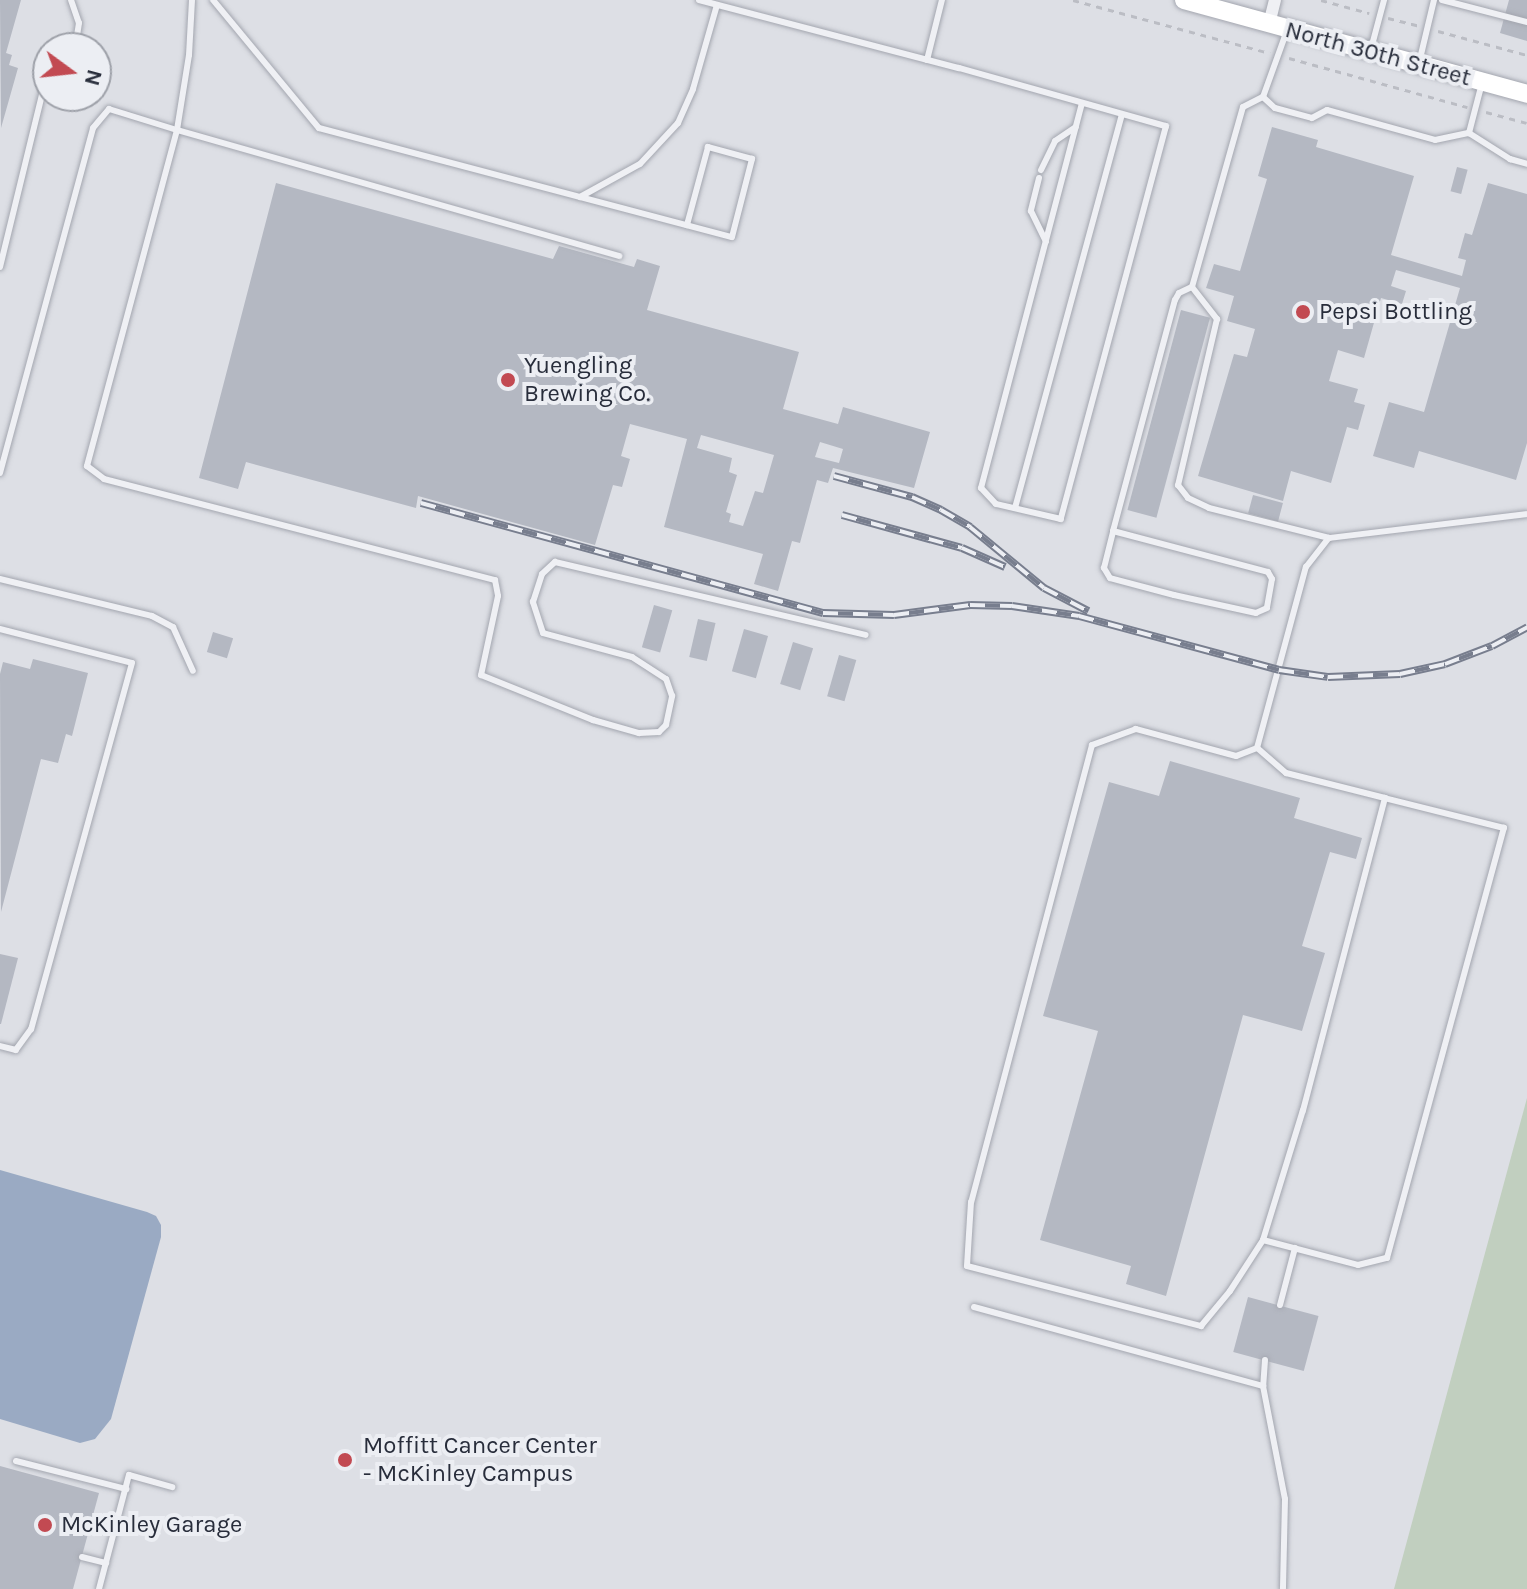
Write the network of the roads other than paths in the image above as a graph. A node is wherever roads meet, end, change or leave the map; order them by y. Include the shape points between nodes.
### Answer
1 (71, 0) edge
2 (192, 0) edge
3 (213, 0) edge
4 (699, 0) edge
5 (942, 0) edge
6 (1184, 0) edge
7 (1275, 0) edge
8 (1384, 0) edge
9 (1434, 0) edge
10 (1442, 0) edge
11 (717, 5) junction
12 (1233, 7) edge
13 (1527, 22) edge
14 (1269, 24) junction
15 (1287, 29) junction
16 (78, 32) edge
17 (1370, 52) junction
18 (927, 60) junction
19 (1418, 66) junction
20 (1482, 83) junction
21 (1527, 94) edge
22 (1263, 97) junction
23 (1082, 103) junction
24 (38, 112) edge
25 (1122, 114) junction
26 (1076, 127) junction
27 (177, 130) junction
28 (1469, 133) junction
29 (1527, 164) edge
30 (1041, 170) dead end
31 (1039, 178) dead end
32 (580, 197) junction
33 (687, 225) junction
34 (1046, 242) junction
35 (619, 256) dead end
36 (0, 267) edge
37 (1192, 287) junction
38 (0, 473) edge
39 (1015, 508) junction
40 (1527, 514) edge
41 (1113, 531) junction
42 (1329, 538) junction
43 (0, 579) edge
44 (0, 629) edge
45 (866, 635) dead end
46 (193, 671) dead end
47 (1257, 748) junction
48 (1385, 798) junction
49 (0, 1046) edge
50 (1263, 1240) junction
51 (1295, 1248) junction
52 (1280, 1305) dead end
53 (974, 1307) dead end
54 (1265, 1360) dead end
55 (1263, 1386) junction
56 (16, 1461) dead end
57 (172, 1487) dead end
58 (126, 1489) junction
59 (82, 1557) dead end
60 (106, 1563) junction
61 (99, 1589) edge
62 (1283, 1589) edge

1 - 16 lane
2 - 27 lane
3 - 32 lane via 319,128
4 - 11 lane
5 - 18 lane
6 - 12 main road, North 30th Street
7 - 14 street
8 - 17 lane
9 - 19 lane
10 - 13 lane
11 - 18 lane
11 - 32 lane via 678,123 640,164
12 - 14 main road, North 30th Street
14 - 15 main road, North 30th Street
15 - 17 main road, North 30th Street
15 - 22 lane
17 - 19 main road, North 30th Street
18 - 23 lane
19 - 20 main road, North 30th Street
20 - 21 main road, North 30th Street
20 - 28 lane
22 - 28 lane via 1275,108 1312,118 1327,110 1435,140
22 - 37 lane via 1243,107
23 - 25 lane
23 - 26 lane
24 - 36 lane
25 - 39 lane
25 - 39 lane via 1166,126 1061,519
26 - 30 lane via 1055,141
26 - 34 lane
27 - 35 lane
27 - 38 lane via 109,109 93,128
27 - 45 lane via 87,466 104,479 495,580 498,596 481,675 639,733 659,732 666,725 672,696 666,679 632,657 543,633 533,602 542,574 555,562
28 - 29 lane
31 - 34 lane via 1031,211
32 - 33 lane
33 - 33 lane via 732,237 752,159 708,147
34 - 39 lane via 981,488 996,504
37 - 41 lane via 1175,300
37 - 42 lane via 1217,319 1178,485 1188,498 1209,508
40 - 42 lane
41 - 41 lane via 1104,568 1110,578 1256,613 1267,608 1272,579 1268,572
42 - 47 lane via 1306,567
43 - 46 lane via 152,616 173,627
44 - 49 lane via 132,663 31,1029 16,1050
47 - 48 lane via 1286,773
47 - 50 lane via 1236,756 1136,729 1092,745 971,1202 967,1266 1201,1326
48 - 50 lane
48 - 51 lane via 1504,828 1387,1258 1358,1265
50 - 51 lane
51 - 52 lane
53 - 55 lane
54 - 55 lane
55 - 62 lane via 1285,1499
56 - 58 lane
57 - 58 lane via 129,1475
58 - 60 lane
59 - 60 lane
60 - 61 lane

